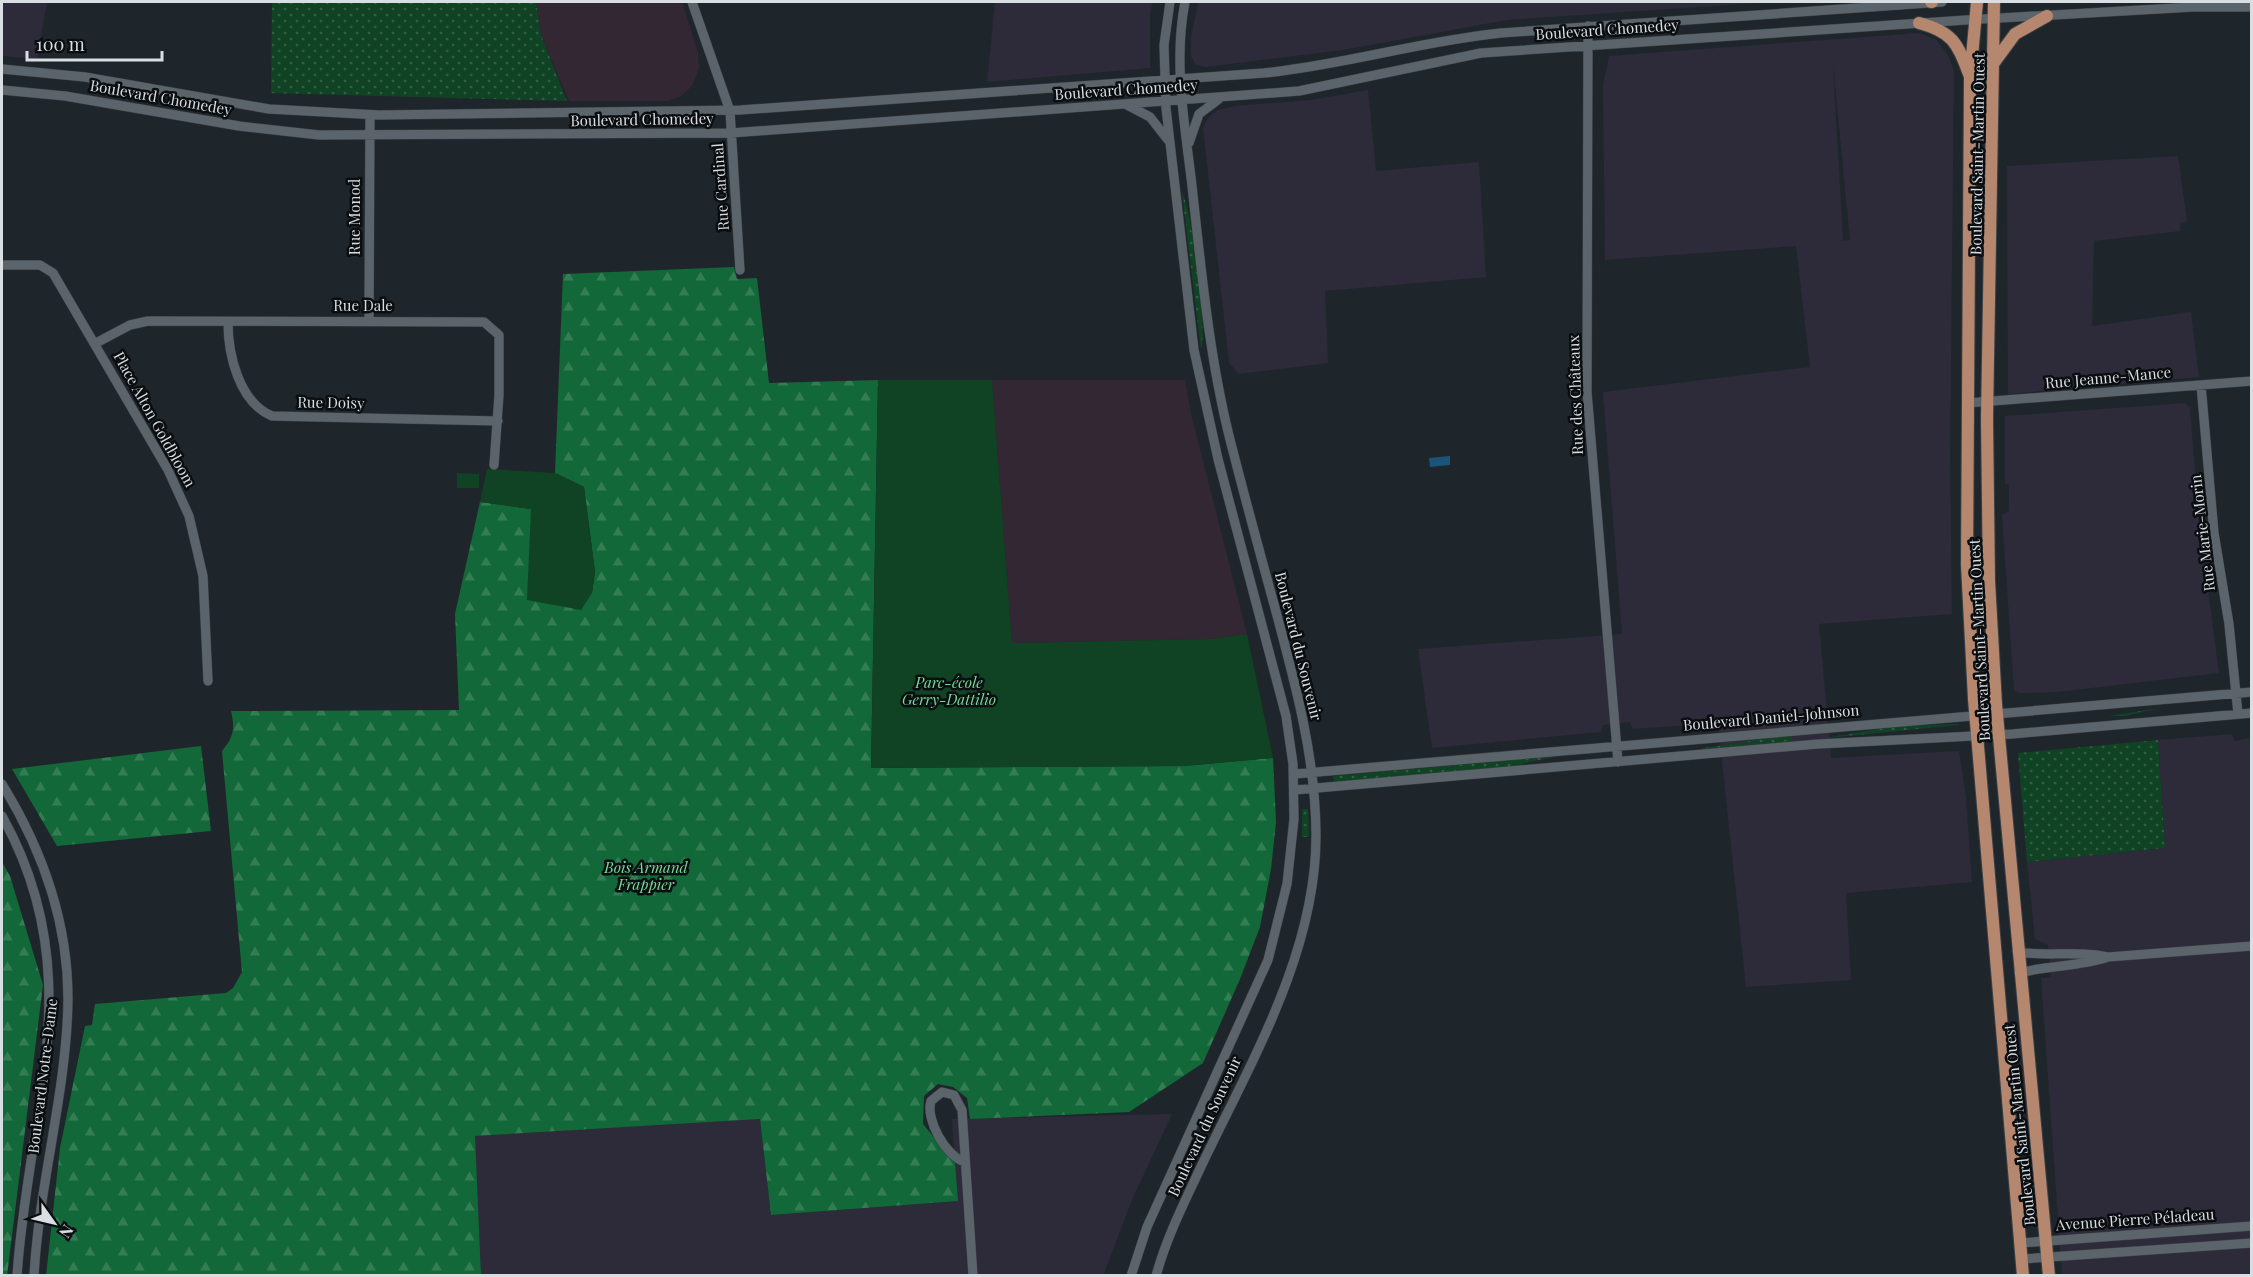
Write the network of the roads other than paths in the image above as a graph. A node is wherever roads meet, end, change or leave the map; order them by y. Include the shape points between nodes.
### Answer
1 (692, 2) edge
2 (1170, 2) edge
3 (1185, 2) edge
4 (1931, 2) edge
5 (1942, 2) edge
6 (1977, 2) edge
7 (1994, 2) edge
8 (2252, 7) edge
9 (2047, 16) junction
10 (1994, 19) junction
11 (1975, 20) junction
12 (1919, 23) junction
13 (1588, 26) junction
14 (1589, 46) junction
15 (1993, 65) junction
16 (2, 69) edge
17 (1970, 78) junction
18 (1181, 80) junction
19 (1165, 81) junction
20 (2, 90) edge
21 (1221, 97) junction
22 (1182, 100) junction
23 (1165, 102) junction
24 (1126, 105) junction
25 (730, 111) junction
26 (369, 115) junction
27 (731, 133) junction
28 (369, 136) junction
29 (1169, 142) junction
30 (1188, 148) junction
31 (2, 265) edge
32 (740, 270) dead end
33 (369, 320) junction
34 (228, 322) junction
35 (96, 343) junction
36 (2252, 381) edge
37 (2201, 385) junction
38 (1988, 402) junction
39 (1967, 403) junction
40 (498, 421) junction
41 (494, 465) dead end
42 (207, 681) dead end
43 (2252, 692) edge
44 (2236, 694) junction
45 (2252, 713) edge
46 (1997, 714) junction
47 (2238, 714) junction
48 (1976, 717) junction
49 (1978, 734) junction
50 (1999, 734) junction
51 (1617, 745) junction
52 (1618, 762) junction
53 (1312, 772) junction
54 (1294, 774) junction
55 (2, 784) edge
56 (1313, 789) junction
57 (1294, 790) junction
58 (2, 816) edge
59 (2252, 946) edge
60 (2017, 952) junction
61 (2108, 957) junction
62 (2019, 973) junction
63 (965, 1162) junction
64 (2252, 1226) edge
65 (2046, 1241) junction
66 (2020, 1243) junction
67 (2252, 1243) edge
68 (2047, 1257) junction
69 (2022, 1259) junction
70 (17, 1275) edge
71 (34, 1275) edge
72 (973, 1275) edge
73 (1131, 1275) edge
74 (1156, 1275) edge
75 (2023, 1275) edge
76 (2049, 1275) edge

1 - 25 street, Rue Cardinal
2 - 19 street, Boulevard du Souvenir via 1164,45
3 - 18 street, Boulevard du Souvenir via 1180,33
4 - 5 street, Boulevard Chomedey
4 - 13 street, Boulevard Chomedey
6 - 11 main road, Boulevard Saint-Martin Ouest
7 - 10 main road, Boulevard Saint-Martin Ouest
8 - 9 street, Boulevard Chomedey
9 - 10 street, Boulevard Chomedey
9 - 15 main road via 2011,37
10 - 11 street, Boulevard Chomedey
10 - 15 main road, Boulevard Saint-Martin Ouest
11 - 12 street, Boulevard Chomedey
11 - 17 main road, Boulevard Saint-Martin Ouest
12 - 14 street, Boulevard Chomedey
12 - 17 main road via 1936,27 1952,38
13 - 14 street, Rue des Châteaux
13 - 18 street, Boulevard Chomedey via 1462,38 1308,68
14 - 21 street, Boulevard Chomedey via 1472,55 1320,87
14 - 51 street, Rue des Châteaux via 1587,392
15 - 38 main road, Boulevard Saint-Martin Ouest
16 - 26 street, Boulevard Chomedey via 85,77 269,109
17 - 39 main road, Boulevard Saint-Martin Ouest
18 - 19 street, Boulevard Chomedey
18 - 22 street, Boulevard du Souvenir
19 - 23 street, Boulevard du Souvenir
19 - 25 street, Boulevard Chomedey
20 - 28 street, Boulevard Chomedey via 86,99 263,129
21 - 22 street, Boulevard Chomedey
21 - 30 street via 1199,114
22 - 23 street, Boulevard Chomedey
22 - 30 street, Boulevard du Souvenir
23 - 24 street, Boulevard Chomedey
23 - 29 street, Boulevard du Souvenir
24 - 27 street, Boulevard Chomedey
24 - 29 street via 1150,117
25 - 26 street, Boulevard Chomedey
25 - 27 street, Rue Cardinal
26 - 28 street, Rue Monod
27 - 28 street, Boulevard Chomedey
27 - 32 street, Rue Cardinal
28 - 33 street, Rue Monod
29 - 54 street, Boulevard du Souvenir via 1194,350 1222,477 1280,691
30 - 53 street, Boulevard du Souvenir via 1218,386 1297,690
31 - 35 street, Place Alton Goldbloom via 48,268
33 - 34 street, Rue Dale
33 - 40 street, Rue Dale via 475,321 492,326 499,335
34 - 35 street, Rue Dale via 142,321
34 - 40 street, Rue Doisy via 228,346 239,380 262,412 273,416
35 - 42 street, Place Alton Goldbloom via 168,470 189,516 204,582
36 - 37 street, Rue Jeanne-Mance
37 - 38 street, Rue Jeanne-Mance
37 - 44 street, Rue Marie-Morin via 2214,533
38 - 39 street, Rue Jeanne-Mance
38 - 46 main road, Boulevard Saint-Martin Ouest via 1989,581
39 - 48 main road, Boulevard Saint-Martin Ouest via 1967,552
40 - 41 street, Rue Dale
43 - 44 street, Boulevard Daniel-Johnson
44 - 46 street, Boulevard Daniel-Johnson
44 - 47 street, Rue Marie-Morin
45 - 47 street, Boulevard Daniel-Johnson
46 - 48 street, Boulevard Daniel-Johnson
46 - 50 main road, Boulevard Saint-Martin Ouest
47 - 50 street, Boulevard Daniel-Johnson
48 - 49 main road, Boulevard Saint-Martin Ouest
48 - 51 street, Boulevard Daniel-Johnson
49 - 50 street, Boulevard Daniel-Johnson
49 - 52 street, Boulevard Daniel-Johnson
49 - 66 main road, Boulevard Saint-Martin Ouest
50 - 60 main road, Boulevard Saint-Martin Ouest
51 - 52 street, Rue des Châteaux
51 - 53 street, Boulevard Daniel-Johnson
52 - 56 street, Boulevard Daniel-Johnson
53 - 54 street, Boulevard Daniel-Johnson
53 - 56 street, Boulevard du Souvenir
54 - 57 street, Boulevard du Souvenir
55 - 71 street, Boulevard Notre-Dame via 28,831 50,885 61,927 67,982 65,1037
56 - 57 street, Boulevard Daniel-Johnson
56 - 74 street, Boulevard du Souvenir via 1314,862 1296,952
57 - 73 street, Boulevard du Souvenir via 1289,871 1273,947 1150,1221
58 - 70 street, Boulevard Notre-Dame via 37,900 51,993
59 - 61 street
60 - 61 street via 2088,952
60 - 62 main road, Boulevard Saint-Martin Ouest
61 - 62 street via 2089,964
62 - 65 main road, Boulevard Saint-Martin Ouest
63 - 63 street via 961,1104 954,1095 942,1092 931,1101 930,1117 951,1153
63 - 72 street
64 - 65 street, Avenue Pierre Péladeau
65 - 66 street, Avenue Pierre Péladeau
65 - 68 main road, Boulevard Saint-Martin Ouest
66 - 69 main road, Boulevard Saint-Martin Ouest
67 - 68 street
68 - 69 street
68 - 76 main road, Boulevard Saint-Martin Ouest
69 - 75 main road, Boulevard Saint-Martin Ouest

